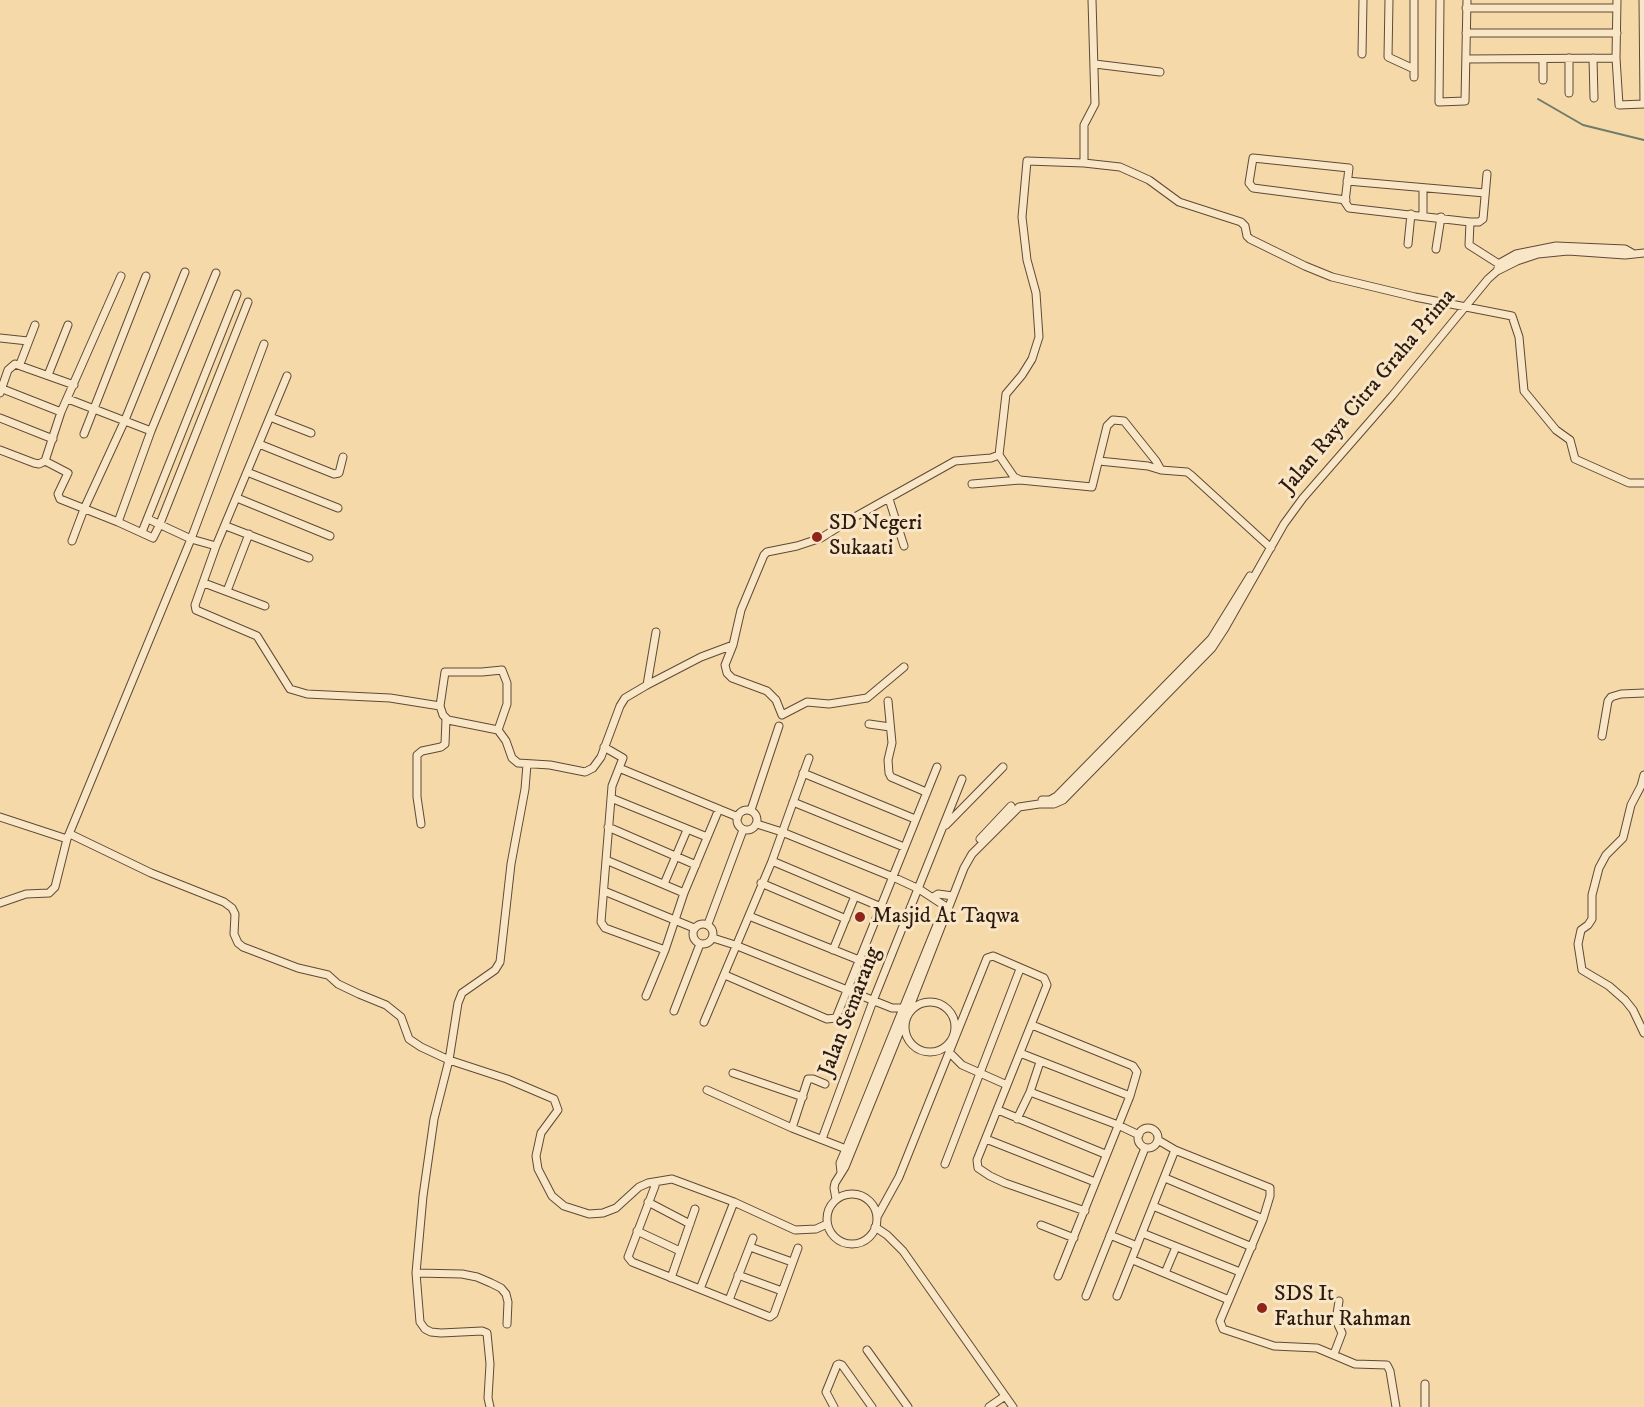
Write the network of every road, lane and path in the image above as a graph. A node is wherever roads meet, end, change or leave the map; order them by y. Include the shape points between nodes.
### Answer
1 (1092, 0) edge
2 (1363, 0) edge
3 (1389, 0) edge
4 (1414, 0) edge
5 (1440, 0) edge
6 (1643, 0) edge
7 (1467, 4) edge
8 (1556, 4) edge
9 (1617, 4) edge
10 (1466, 33) junction
11 (1617, 33) junction
12 (1362, 54) dead end
13 (1543, 58) junction
14 (1569, 58) junction
15 (1593, 58) junction
16 (1616, 58) junction
17 (1466, 59) junction
18 (1095, 64) junction
19 (1160, 72) dead end
20 (1543, 80) dead end
21 (1569, 93) dead end
22 (1594, 98) dead end
23 (1084, 163) junction
24 (1487, 174) dead end
25 (1347, 181) junction
26 (1423, 188) junction
27 (1485, 193) junction
28 (1346, 200) junction
29 (1411, 214) junction
30 (1423, 216) junction
31 (1441, 218) junction
32 (1470, 222) junction
33 (1408, 244) dead end
34 (1437, 249) dead end
35 (1644, 253) edge
36 (1500, 267) junction
37 (185, 272) dead end
38 (216, 273) dead end
39 (121, 276) dead end
40 (146, 276) dead end
41 (237, 294) dead end
42 (248, 302) dead end
43 (1463, 307) junction
44 (35, 325) dead end
45 (68, 325) dead end
46 (0, 338) edge
47 (28, 341) junction
48 (264, 344) dead end
49 (20, 364) junction
50 (48, 375) junction
51 (287, 376) dead end
52 (74, 385) junction
53 (1, 390) edge
54 (68, 399) junction
55 (94, 408) junction
56 (62, 412) junction
57 (270, 417) junction
58 (0, 418) edge
59 (125, 420) junction
60 (151, 431) junction
61 (311, 433) dead end
62 (84, 434) dead end
63 (53, 439) junction
64 (259, 444) junction
65 (0, 450) edge
66 (999, 455) junction
67 (343, 457) dead end
68 (45, 461) junction
69 (1099, 461) junction
70 (1161, 470) junction
71 (247, 472) junction
72 (1020, 480) junction
73 (1644, 483) edge
74 (972, 484) dead end
75 (237, 498) junction
76 (889, 499) junction
77 (338, 507) dead end
78 (84, 508) junction
79 (148, 519) junction
80 (118, 522) junction
81 (159, 526) junction
82 (226, 526) junction
83 (142, 532) junction
84 (249, 534) junction
85 (330, 536) dead end
86 (191, 539) junction
87 (72, 541) dead end
88 (216, 546) junction
89 (904, 546) dead end
90 (1269, 547) junction
91 (309, 558) dead end
92 (204, 582) junction
93 (227, 591) junction
94 (266, 606) dead end
95 (656, 632) dead end
96 (733, 645) junction
97 (904, 667) dead end
98 (647, 685) junction
99 (1644, 693) edge
100 (888, 701) dead end
101 (440, 706) junction
102 (446, 719) junction
103 (869, 724) dead end
104 (779, 726) dead end
105 (890, 727) junction
106 (498, 730) junction
107 (1602, 736) dead end
108 (604, 747) junction
109 (809, 758) dead end
110 (527, 764) junction
111 (937, 767) dead end
112 (1003, 767) dead end
113 (619, 768) junction
114 (803, 773) junction
115 (1644, 775) edge
116 (962, 779) dead end
117 (926, 792) junction
118 (611, 798) junction
119 (793, 802) junction
120 (719, 809) junction
121 (752, 810) junction
122 (0, 817) edge
123 (738, 817) junction
124 (915, 819) junction
125 (421, 824) dead end
126 (757, 824) junction
127 (608, 828) junction
128 (687, 830) junction
129 (743, 830) junction
130 (941, 831) junction
131 (782, 832) junction
132 (68, 836) junction
133 (707, 837) junction
134 (904, 847) junction
135 (675, 856) junction
136 (606, 860) junction
137 (772, 861) junction
138 (696, 865) junction
139 (892, 877) junction
140 (761, 883) junction
141 (664, 884) junction
142 (919, 889) junction
143 (604, 891) junction
144 (684, 892) junction
145 (951, 895) junction
146 (855, 896) junction
147 (933, 897) junction
148 (0, 903) edge
149 (881, 907) junction
150 (946, 907) junction
151 (749, 916) junction
152 (846, 919) junction
153 (674, 920) junction
154 (708, 924) junction
155 (694, 928) junction
156 (713, 938) junction
157 (700, 944) junction
158 (735, 945) junction
159 (665, 950) junction
160 (833, 950) junction
161 (859, 960) junction
162 (1020, 969) junction
163 (725, 975) junction
164 (847, 991) junction
165 (646, 996) dead end
166 (873, 1001) junction
167 (892, 1008) junction
168 (674, 1011) dead end
169 (905, 1015) junction
170 (704, 1022) dead end
171 (1032, 1025) junction
172 (1644, 1033) edge
173 (955, 1036) junction
174 (950, 1053) junction
175 (1020, 1053) junction
176 (449, 1060) junction
177 (1040, 1062) junction
178 (945, 1065) junction
179 (962, 1065) junction
180 (733, 1073) dead end
181 (980, 1073) junction
182 (825, 1084) dead end
183 (1007, 1085) junction
184 (707, 1090) dead end
185 (1030, 1092) junction
186 (1130, 1096) junction
187 (803, 1097) junction
188 (998, 1110) junction
189 (1017, 1119) junction
190 (1118, 1125) junction
191 (792, 1128) junction
192 (1139, 1135) junction
193 (822, 1139) junction
194 (986, 1139) junction
195 (1158, 1140) junction
196 (1145, 1148) junction
197 (846, 1149) junction
198 (1175, 1150) junction
199 (1105, 1154) junction
200 (945, 1164) dead end
201 (841, 1172) junction
202 (1165, 1178) junction
203 (1095, 1182) junction
204 (655, 1186) dead end
205 (836, 1199) junction
206 (648, 1202) junction
207 (734, 1202) junction
208 (1153, 1206) junction
209 (695, 1209) dead end
210 (1085, 1211) junction
211 (877, 1216) junction
212 (1263, 1219) junction
213 (690, 1224) junction
214 (827, 1224) junction
215 (1041, 1225) dead end
216 (875, 1227) junction
217 (637, 1231) junction
218 (1142, 1233) junction
219 (1110, 1235) junction
220 (753, 1238) dead end
221 (1074, 1238) junction
222 (1137, 1246) junction
223 (1252, 1246) junction
224 (750, 1247) junction
225 (1176, 1247) junction
226 (798, 1248) dead end
227 (680, 1251) junction
228 (1133, 1260) junction
229 (792, 1262) junction
230 (416, 1272) junction
231 (1240, 1272) junction
232 (1165, 1273) junction
233 (738, 1275) junction
234 (1058, 1276) dead end
235 (671, 1278) junction
236 (700, 1289) junction
237 (782, 1291) junction
238 (1086, 1296) dead end
239 (1117, 1296) dead end
240 (729, 1300) junction
241 (1229, 1300) junction
242 (1339, 1301) dead end
243 (507, 1324) dead end
244 (867, 1350) dead end
245 (1334, 1354) junction
246 (1425, 1384) dead end
247 (1005, 1396) junction
248 (490, 1407) edge
249 (834, 1407) edge
250 (872, 1407) edge
251 (908, 1407) edge
252 (989, 1407) edge
253 (1013, 1407) edge
254 (1396, 1407) edge
255 (1425, 1407) edge

1 - 18 street
2 - 12 street
3 - 4 street via 1388,57 1414,73
5 - 17 street via 1439,102 1465,101
6 - 16 street via 1644,104 1619,105
7 - 8 street
7 - 10 street
8 - 9 street
9 - 11 street
10 - 11 street
10 - 17 street
11 - 16 street
13 - 14 street
13 - 17 street
13 - 20 street
14 - 15 street
14 - 21 street
15 - 16 street
15 - 22 street
18 - 19 street
18 - 23 street via 1095,104 1083,133
23 - 43 street via 1120,167 1149,180 1179,202 1239,220 1250,239 1332,277
23 - 66 street via 1026,163 1022,217 1036,293 1039,337 1032,358 1006,394
24 - 27 street
25 - 26 street
25 - 28 street
25 - 28 street via 1349,168 1253,158 1249,183 1253,188
26 - 27 street
26 - 30 street
27 - 32 street via 1483,219
28 - 29 street via 1349,208
29 - 30 street
29 - 33 street
30 - 31 street
31 - 32 street
31 - 34 street
32 - 36 street via 1469,245
35 - 36 street, Jalan Raya Citra Graha Prima via 1557,252 1528,256
36 - 43 street, Jalan Raya Citra Graha Prima
37 - 59 street
38 - 60 street
39 - 52 street
40 - 55 street
41 - 79 street
42 - 81 street
43 - 73 street via 1512,316 1519,337 1524,391 1556,430 1570,440 1575,459 1629,483
43 - 90 street, Jalan Raya Citra Graha Prima via 1303,498
44 - 47 street
45 - 50 street
46 - 47 street
47 - 49 street
48 - 86 street
49 - 50 street
49 - 53 street via 15,363 8,370
50 - 52 street
51 - 57 street
52 - 54 street
53 - 56 street
54 - 55 street
54 - 56 street
55 - 59 street
55 - 62 street
56 - 63 street
57 - 61 street
57 - 64 street
58 - 63 street
59 - 60 street
59 - 78 street
60 - 80 street
63 - 68 street
64 - 67 street via 334,474 339,473
64 - 71 street
65 - 68 street via 34,463
66 - 72 street
66 - 76 street via 956,461
68 - 78 street via 68,473 58,494 60,499
69 - 70 street
69 - 70 street via 1107,426 1119,420 1128,425
69 - 72 street via 1092,487
70 - 90 street via 1191,475
71 - 75 street
71 - 77 street
72 - 74 street
75 - 82 street
75 - 85 street
76 - 89 street
76 - 96 street via 821,538 764,555 741,609
78 - 80 street
78 - 87 street
79 - 81 street
79 - 83 street
80 - 83 street
81 - 83 street via 153,538
81 - 86 street
82 - 84 street
82 - 88 street
84 - 91 street
84 - 93 street
86 - 88 street
86 - 132 street
88 - 92 street
90 - 145 street, Jalan Raya Citra Graha Prima via 1223,627 1056,796 1016,803 990,828 964,858
92 - 93 street
92 - 101 street via 196,610 257,636 290,688 327,697 390,698
93 - 94 street
95 - 98 street
96 - 97 street via 725,665 727,673 767,691 782,715 807,702 829,704 867,698
96 - 98 street
98 - 108 street via 622,702
99 - 107 street via 1611,697
100 - 105 street
101 - 102 street
101 - 106 street via 445,672 502,670 507,683 507,704
102 - 106 street
102 - 125 street via 445,744 417,755
103 - 105 street
104 - 121 street
105 - 117 street via 891,777
106 - 110 street via 512,758
108 - 110 street via 593,768 585,772
108 - 113 street via 622,757
109 - 114 street
110 - 176 street via 500,962 460,996
111 - 117 street
112 - 130 street, Jalan Semarang
113 - 118 street
113 - 120 street
114 - 119 street
114 - 124 street
115 - 172 street via 1623,838 1601,862 1592,896 1592,919 1581,930 1578,944 1582,970 1625,1000
116 - 130 street, Jalan Semarang
117 - 124 street
118 - 127 street
118 - 128 street
119 - 131 street
119 - 134 street
120 - 123 street
120 - 133 street
121 - 123 street via 741,812
121 - 126 street
122 - 132 street
123 - 129 street
124 - 134 street
126 - 129 street via 749,831
126 - 131 street
127 - 135 street
127 - 136 street
128 - 133 street
128 - 135 street
129 - 154 street
130 - 142 street, Jalan Semarang
131 - 137 street
131 - 139 street
132 - 148 street via 53,890
132 - 176 street via 224,902 235,914 234,934 243,947 328,975 386,1005 401,1017 414,1043
133 - 138 street
134 - 139 street
135 - 138 street
135 - 141 street
136 - 141 street
136 - 143 street
137 - 140 street
137 - 146 street
138 - 144 street
139 - 142 street
139 - 149 street
140 - 151 street
140 - 152 street
141 - 144 street
142 - 147 street
142 - 166 street, Jalan Semarang
143 - 153 street
143 - 159 street via 603,926
144 - 153 street
145 - 147 street
145 - 150 street, Jalan Raya Citra Graha Prima
146 - 149 street
146 - 152 street
147 - 150 street
149 - 161 street
150 - 169 street, Jalan Raya Citra Graha Prima via 933,930
151 - 158 street
151 - 160 street
152 - 160 street
153 - 155 street
153 - 159 street
154 - 155 street
154 - 156 street
155 - 157 street via 695,940
156 - 157 street
156 - 158 street
157 - 168 street
158 - 163 street
158 - 164 street
159 - 165 street
160 - 161 street
161 - 164 street
162 - 171 street via 1047,980
162 - 173 street via 994,956 987,958
162 - 181 street
163 - 164 street via 829,1019 836,1018
163 - 170 street
164 - 166 street
166 - 167 street
166 - 193 street, Jalan Semarang
167 - 169 street
167 - 169 street
169 - 173 street via 920,1004 940,1004 954,1019
169 - 173 street via 907,1038 918,1050 939,1051
169 - 197 street, Jalan Raya Citra Graha Prima
169 - 201 street, Jalan Raya Citra Graha Prima
171 - 175 street
171 - 186 street via 1133,1066 1137,1072
173 - 174 street
174 - 178 street
174 - 179 street
175 - 177 street
175 - 183 street
176 - 207 street via 507,1079 556,1102 557,1112 541,1133 536,1156 543,1181 564,1206 590,1214 603,1213 616,1208 639,1187 672,1179
176 - 230 street via 434,1119
177 - 185 street
177 - 186 street
178 - 179 street
178 - 211 street via 899,1177
179 - 181 street
180 - 187 street
181 - 183 street
181 - 200 street
182 - 187 street via 809,1078
183 - 188 street
184 - 191 street
185 - 189 street
185 - 190 street
186 - 190 street
187 - 191 street
188 - 189 street
188 - 194 street
189 - 199 street
190 - 192 street
190 - 199 street
191 - 193 street
192 - 195 street via 1142,1130 1154,1129
192 - 196 street via 1138,1140
193 - 197 street
194 - 203 street
194 - 210 street via 977,1160 978,1168 1005,1183
195 - 196 street via 1156,1145
195 - 198 street
196 - 219 street
197 - 201 street, Jalan Raya Citra Graha Prima
198 - 202 street
198 - 212 street via 1270,1188
199 - 203 street
201 - 205 street via 834,1188
202 - 208 street
202 - 212 street
203 - 210 street
204 - 206 street
205 - 211 street via 848,1194 861,1196 872,1204
205 - 214 street via 828,1210
206 - 213 street
206 - 217 street
207 - 214 street via 795,1230
207 - 236 street
208 - 218 street
208 - 223 street
209 - 213 street
210 - 221 street
211 - 216 street
212 - 223 street
213 - 227 street
214 - 216 street via 835,1238 850,1244 865,1240
215 - 221 street
216 - 247 street via 903,1251
217 - 227 street
217 - 235 street via 629,1260
218 - 222 street
218 - 225 street
219 - 222 street
219 - 238 street
220 - 224 street
221 - 234 street
222 - 228 street
223 - 231 street
224 - 229 street
224 - 233 street
225 - 231 street
225 - 232 street
226 - 229 street
227 - 235 street
228 - 232 street
228 - 239 street
229 - 237 street
230 - 243 street via 462,1274 501,1288 508,1302
230 - 248 street via 420,1322 425,1329 487,1333
231 - 241 street
232 - 241 street
233 - 237 street
233 - 240 street
235 - 236 street
236 - 240 street
237 - 240 street via 770,1317
241 - 245 street via 1220,1321 1223,1329 1274,1346 1317,1348
242 - 245 street via 1336,1320 1341,1333
244 - 251 street
245 - 254 street via 1355,1364 1387,1365
246 - 255 street
247 - 252 street
247 - 253 street
249 - 250 street via 826,1392 839,1364

